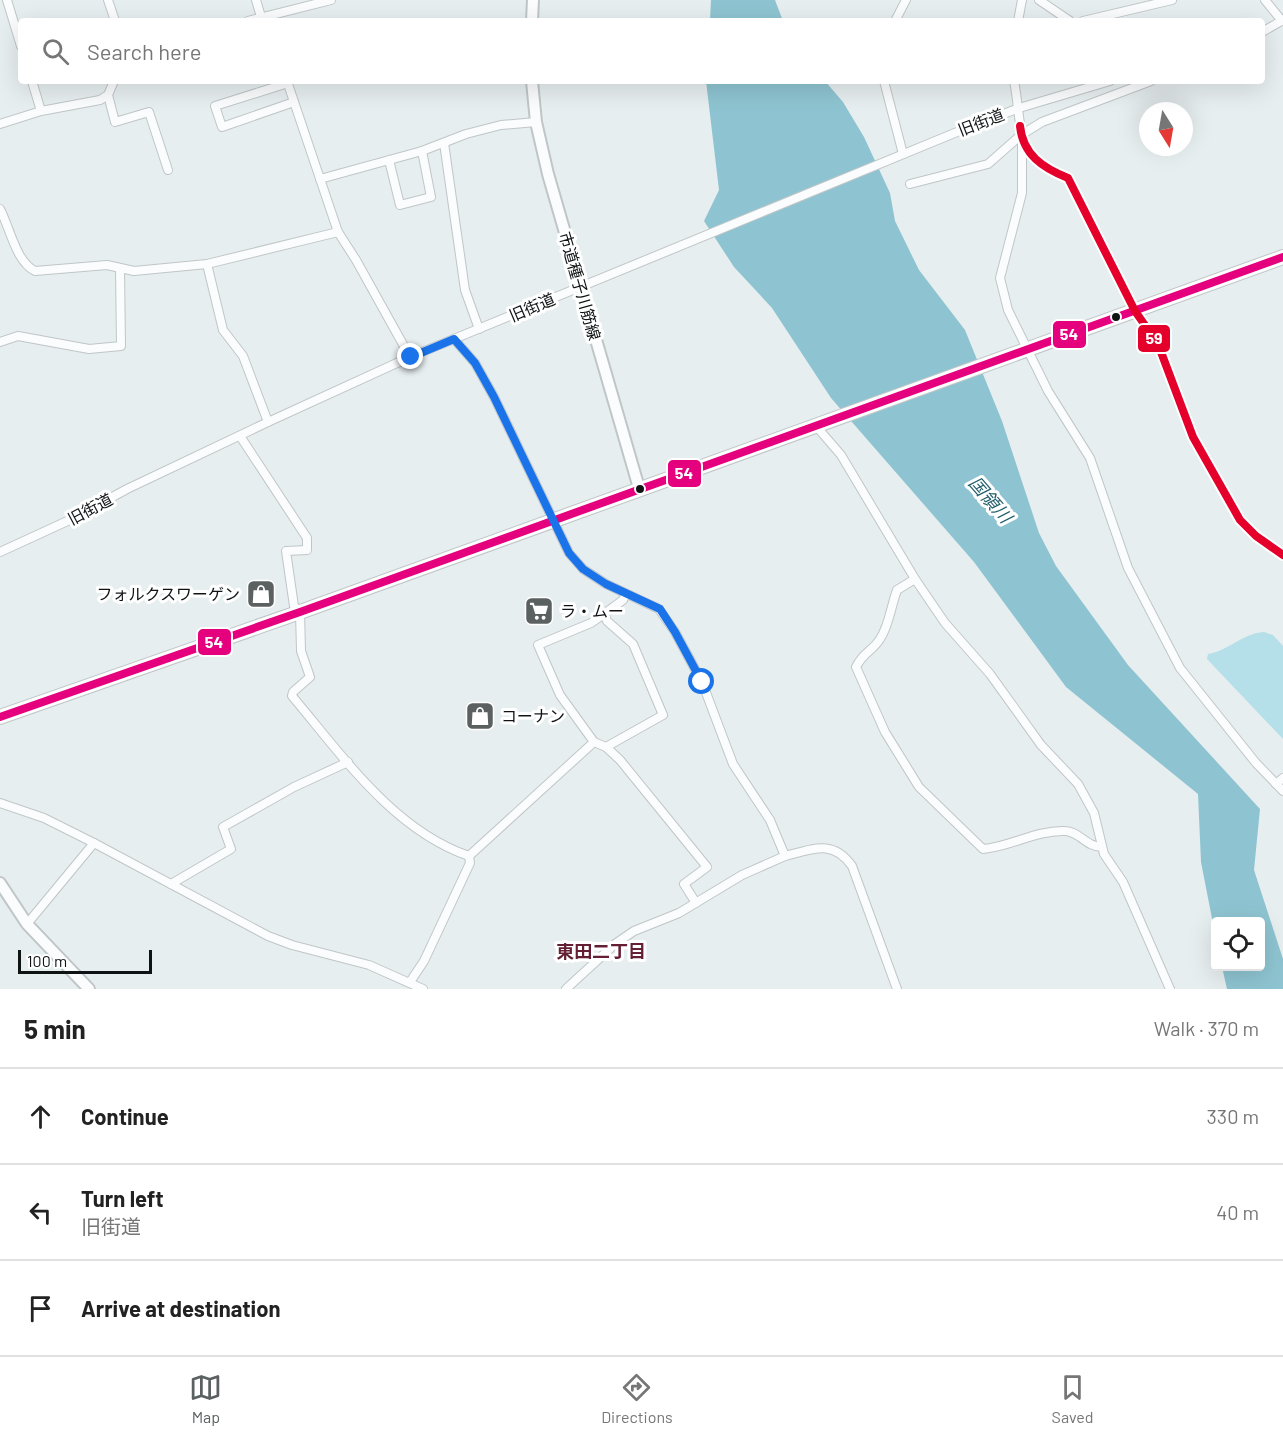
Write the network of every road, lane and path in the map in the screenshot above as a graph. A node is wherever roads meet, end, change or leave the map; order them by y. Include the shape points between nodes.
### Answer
1 (6, 0) edge
2 (108, 0) edge
3 (256, 0) edge
4 (331, 0) edge
5 (906, 0) edge
6 (1022, 0) edge
7 (1039, 0) edge
8 (1172, 0) edge
9 (1265, 0) edge
10 (0, 2) edge
11 (530, 2) edge
12 (114, 18) edge
13 (262, 18) edge
14 (266, 18) edge
15 (532, 18) edge
16 (897, 18) edge
17 (1019, 18) edge
18 (1066, 18) edge
19 (1096, 18) edge
20 (1282, 21) edge
21 (1265, 30) edge
22 (18, 37) edge
23 (33, 84) edge
24 (113, 84) edge
25 (281, 84) edge
26 (288, 84) edge
27 (532, 84) edge
28 (885, 84) edge
29 (1015, 84) edge
30 (1100, 84) edge
31 (1143, 84) edge
32 (108, 94) junction
33 (294, 102) junction
34 (1019, 108) junction
35 (41, 111) junction
36 (536, 122) junction
37 (0, 124) edge
38 (1022, 139) junction
39 (444, 143) junction
40 (422, 151) junction
41 (900, 155) junction
42 (389, 160) junction
43 (168, 170) dead end
44 (320, 179) junction
45 (910, 184) dead end
46 (0, 210) edge
47 (338, 232) junction
48 (1283, 257) edge
49 (207, 264) junction
50 (120, 269) junction
51 (580, 286) junction
52 (1135, 311) junction
53 (479, 329) junction
54 (454, 339) junction
55 (0, 342) edge
56 (1021, 351) junction
57 (411, 357) junction
58 (267, 422) junction
59 (821, 424) junction
60 (240, 436) junction
61 (639, 489) junction
62 (554, 520) junction
63 (0, 552) edge
64 (1283, 555) edge
65 (915, 579) junction
66 (626, 594) junction
67 (300, 612) junction
68 (604, 614) junction
69 (0, 717) edge
70 (594, 742) junction
71 (606, 747) junction
72 (348, 762) junction
73 (1283, 778) edge
74 (1276, 784) junction
75 (1283, 790) edge
76 (0, 803) edge
77 (94, 843) junction
78 (1102, 847) junction
79 (469, 856) junction
80 (785, 856) junction
81 (0, 883) edge
82 (171, 884) junction
83 (696, 903) junction
84 (27, 924) junction
85 (410, 982) junction
86 (89, 989) edge
87 (423, 989) edge
88 (566, 989) edge
89 (897, 989) edge
90 (1170, 989) edge

1 - 10 street
1 - 22 street
2 - 12 street
3 - 13 street
4 - 14 street
5 - 16 street
6 - 17 street
7 - 18 street
8 - 19 street
9 - 20 street
11 - 15 street
20 - 21 street
23 - 35 street
24 - 32 street
25 - 33 street via 215,106 222,127
26 - 33 street
27 - 36 street, 市道種子川筋線
28 - 41 street
29 - 34 street
30 - 34 street, 旧街道
31 - 38 street via 1042,122
32 - 35 street via 100,100
32 - 43 street via 115,122 149,112
33 - 44 street
34 - 38 street
34 - 41 street, 旧街道
35 - 37 street
36 - 39 street via 501,125
36 - 51 street, 市道種子川筋線
38 - 45 street via 988,164
38 - 52 street via 1043,168 1068,178
38 - 56 street via 1022,193 1000,278
39 - 40 street
39 - 53 street via 465,290
40 - 42 street
40 - 42 street via 431,197 400,205
41 - 51 street, 旧街道
42 - 44 street
44 - 47 street
46 - 50 street via 26,267 43,272 97,265
47 - 49 street
47 - 57 street
48 - 52 highway
49 - 50 street
49 - 58 street via 223,330 243,356
50 - 55 street via 121,346 89,349 18,336
51 - 53 street, 旧街道
51 - 61 street, 市道種子川筋線
52 - 56 highway
52 - 64 street via 1158,344 1192,438 1240,520
53 - 54 street, 旧街道
54 - 57 street, 旧街道
54 - 62 street via 475,363
56 - 59 highway
56 - 74 street via 1090,458 1128,568 1180,668
57 - 58 street, 旧街道
58 - 60 street, 旧街道
59 - 61 highway
59 - 65 street
60 - 63 street, 旧街道
60 - 67 street via 308,538 307,550 286,551 294,606
61 - 62 highway
62 - 66 street via 569,553 583,569
62 - 67 highway
65 - 78 street via 1041,745 1078,784 1094,813
65 - 78 street via 897,590 884,632 862,654 856,667 885,732 919,787 982,849 1066,830 1086,843
66 - 68 street
66 - 80 street via 653,604 675,632 702,682 733,764 770,820
67 - 69 highway
67 - 72 street via 301,651 310,677 292,696
68 - 70 street via 538,645 560,695
68 - 71 street via 633,644 663,715
70 - 71 street
70 - 79 street
71 - 83 street via 707,867 684,884
72 - 79 street via 419,832
72 - 82 street via 223,827 231,849
73 - 74 street
74 - 75 street
76 - 77 street via 44,818
77 - 82 street
77 - 84 street
78 - 90 street via 1123,882
79 - 85 street via 470,863 424,962
80 - 83 street via 741,874
80 - 89 street via 830,848 843,852 852,866
81 - 84 street
82 - 85 street via 268,936 360,962
83 - 88 street via 634,931
84 - 86 street
85 - 87 street

